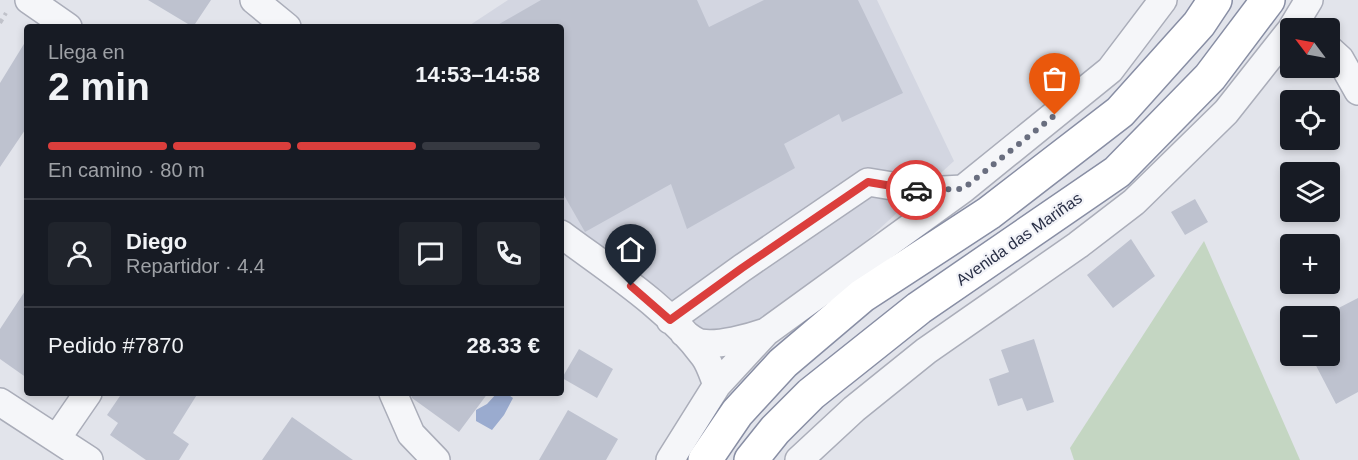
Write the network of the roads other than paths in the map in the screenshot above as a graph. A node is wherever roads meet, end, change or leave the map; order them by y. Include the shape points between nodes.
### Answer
1 (29, 0) edge
2 (254, 0) edge
3 (1163, 0) edge
4 (1215, 0) edge
5 (1268, 0) edge
6 (1309, 0) edge
7 (1299, 18) edge
8 (64, 24) edge
9 (283, 24) edge
10 (1280, 45) edge
11 (1340, 59) edge
12 (1358, 91) edge
13 (963, 189) junction
14 (564, 236) edge
15 (677, 326) junction
16 (765, 332) junction
17 (717, 385) junction
18 (86, 396) edge
19 (394, 396) edge
20 (0, 402) edge
21 (57, 438) junction
22 (753, 459) edge
23 (89, 460) edge
24 (436, 460) edge
25 (670, 460) edge
26 (705, 460) edge
27 (799, 460) edge

1 - 8 street
2 - 9 street
3 - 13 street via 1110,70
4 - 26 highway via 1199,24 1120,112 989,213 862,296 783,363 737,413
5 - 22 highway, Avenida das Mariñas via 1210,77 1117,172 910,315 811,394
6 - 7 street
10 - 27 street via 1226,112 1134,202 927,351 854,409
11 - 12 street
13 - 15 street via 922,191 868,182 733,274
13 - 16 street
14 - 15 street via 645,296
15 - 16 street via 698,343 712,344
15 - 17 street via 705,357
16 - 17 street
17 - 25 street
18 - 21 street
19 - 24 street via 411,434
20 - 21 street
21 - 23 street

